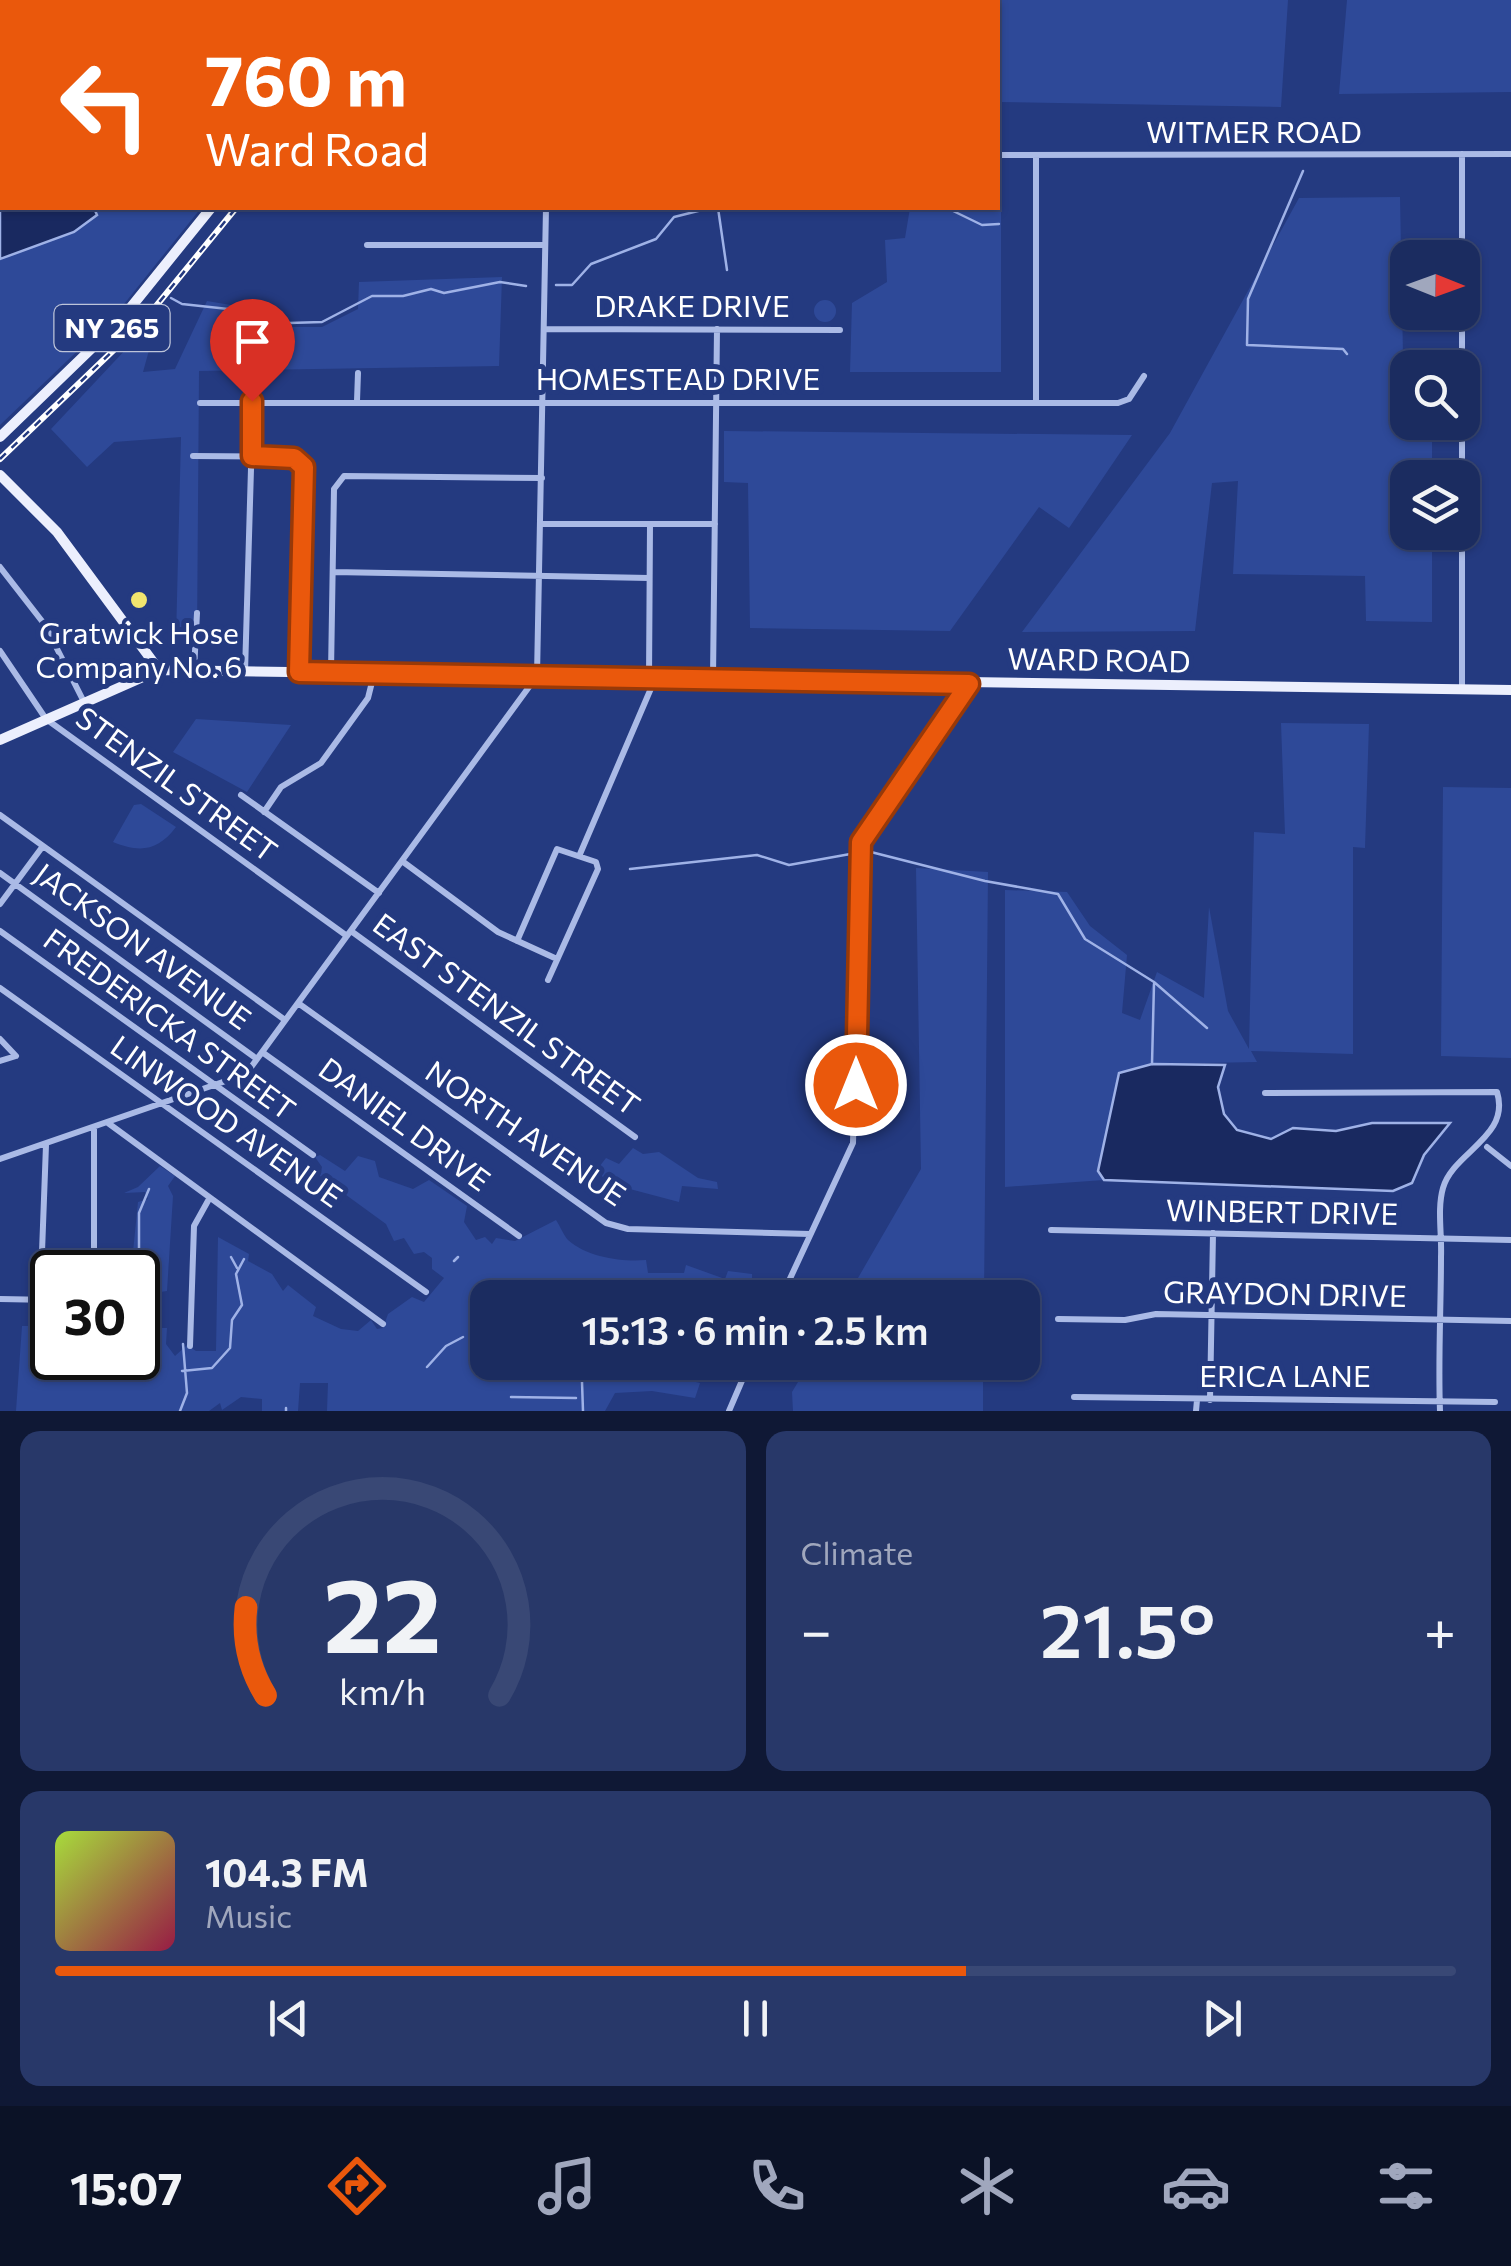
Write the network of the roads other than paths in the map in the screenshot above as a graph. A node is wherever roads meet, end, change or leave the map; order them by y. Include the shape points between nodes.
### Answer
1 (1462, 154) junction
2 (1511, 154) edge
3 (1000, 156) edge
4 (1036, 156) junction
5 (209, 210) edge
6 (546, 210) edge
7 (1462, 240) edge
8 (367, 245) dead end
9 (545, 245) junction
10 (544, 330) junction
11 (716, 330) junction
12 (840, 330) dead end
13 (358, 373) dead end
14 (1144, 376) dead end
15 (252, 401) junction
16 (358, 402) junction
17 (543, 402) junction
18 (200, 403) dead end
19 (1036, 403) junction
20 (717, 404) junction
21 (0, 437) edge
22 (193, 456) dead end
23 (252, 456) junction
24 (0, 475) edge
25 (542, 478) junction
26 (542, 524) junction
27 (715, 524) junction
28 (650, 525) junction
29 (1462, 550) edge
30 (0, 567) edge
31 (333, 572) junction
32 (541, 576) junction
33 (650, 578) junction
34 (197, 613) dead end
35 (0, 651) edge
36 (159, 670) junction
37 (194, 671) junction
38 (245, 672) junction
39 (299, 672) junction
40 (331, 673) junction
41 (374, 674) junction
42 (537, 676) junction
43 (713, 678) junction
44 (652, 679) junction
45 (969, 684) junction
46 (1462, 690) junction
47 (1511, 690) edge
48 (85, 704) junction
49 (46, 719) junction
50 (0, 739) edge
51 (241, 795) dead end
52 (264, 812) junction
53 (0, 815) edge
54 (43, 846) junction
55 (580, 854) junction
56 (402, 861) junction
57 (0, 873) edge
58 (14, 883) junction
59 (378, 893) junction
60 (0, 904) edge
61 (0, 931) edge
62 (349, 933) junction
63 (517, 941) junction
64 (558, 960) junction
65 (548, 980) dead end
66 (0, 988) edge
67 (298, 1003) junction
68 (285, 1020) junction
69 (0, 1039) edge
70 (260, 1055) junction
71 (0, 1061) edge
72 (215, 1086) junction
73 (1265, 1093) dead end
74 (162, 1104) junction
75 (107, 1122) junction
76 (94, 1127) junction
77 (635, 1137) dead end
78 (46, 1145) junction
79 (1487, 1146) junction
80 (313, 1155) dead end
81 (0, 1159) edge
82 (1511, 1166) edge
83 (209, 1199) junction
84 (1051, 1230) dead end
85 (1213, 1233) junction
86 (810, 1234) junction
87 (519, 1236) dead end
88 (1442, 1239) junction
89 (1511, 1240) edge
90 (788, 1280) edge
91 (426, 1292) dead end
92 (0, 1299) edge
93 (30, 1300) edge
94 (1215, 1315) junction
95 (1058, 1319) dead end
96 (1441, 1320) junction
97 (1511, 1321) edge
98 (383, 1324) dead end
99 (190, 1346) dead end
100 (742, 1380) edge
101 (1074, 1397) dead end
102 (1197, 1400) junction
103 (1210, 1400) junction
104 (1440, 1400) junction
105 (1496, 1402) dead end
106 (728, 1411) edge
107 (1196, 1411) edge
108 (1440, 1411) edge

1 - 2 street, WITMER ROAD
1 - 4 street, WITMER ROAD
1 - 7 street
3 - 4 street, WITMER ROAD
4 - 19 street
5 - 21 main road, NY 265 via 129,311
6 - 9 street
8 - 9 street
9 - 10 street
10 - 11 street, DRAKE DRIVE
10 - 17 street
11 - 12 street, DRAKE DRIVE
11 - 20 street
13 - 16 street
14 - 19 street, HOMESTEAD DRIVE via 1118,403
15 - 16 street, HOMESTEAD DRIVE
15 - 18 street, HOMESTEAD DRIVE
15 - 23 street
16 - 17 street, HOMESTEAD DRIVE
17 - 20 street, HOMESTEAD DRIVE
17 - 25 street
19 - 20 street, HOMESTEAD DRIVE
20 - 27 street
22 - 23 street
23 - 38 street
23 - 39 street via 294,458 304,467
24 - 36 main road via 58,532
25 - 26 street
25 - 31 street via 344,476 334,489
26 - 28 street
26 - 32 street
27 - 28 street
27 - 43 street
28 - 33 street
29 - 46 street
30 - 48 street via 45,625
31 - 32 street
31 - 40 street
32 - 33 street
32 - 42 street
33 - 44 street
34 - 37 street
35 - 49 street, STENZIL STREET
36 - 37 main road, WARD ROAD
36 - 48 main road
37 - 38 main road, WARD ROAD
38 - 39 main road, WARD ROAD
39 - 40 main road, WARD ROAD
40 - 41 main road, WARD ROAD
41 - 42 main road, WARD ROAD
41 - 52 street via 368,698 321,763 281,787
42 - 44 main road, WARD ROAD
42 - 56 street
43 - 44 main road, WARD ROAD
43 - 45 main road, WARD ROAD
44 - 55 street
45 - 46 main road, WARD ROAD
45 - 86 street via 861,842 856,1124
46 - 47 main road, WARD ROAD
48 - 49 main road
49 - 50 main road
49 - 62 street, STENZIL STREET
51 - 52 street
52 - 59 street
53 - 54 street
54 - 58 street
54 - 68 street
55 - 63 street via 557,848
55 - 64 street via 598,869
56 - 59 street
56 - 63 street
57 - 58 street, JACKSON AVENUE
58 - 60 street
58 - 70 street, JACKSON AVENUE
59 - 62 street
61 - 72 street, FREDERICKA STREET
62 - 67 street
62 - 77 street, EAST STENZIL STREET
63 - 64 street
64 - 65 street
66 - 74 street, LINWOOD AVENUE
67 - 68 street
67 - 86 street, NORTH AVENUE via 606,1223
68 - 70 street
69 - 71 street via 16,1056
70 - 72 street via 238,1079
70 - 87 street, DANIEL DRIVE
72 - 74 street
72 - 80 street, FREDERICKA STREET
73 - 79 street via 1497,1092 1502,1120
74 - 75 street
74 - 91 street, LINWOOD AVENUE
75 - 76 street
75 - 83 street
76 - 78 street
76 - 78 street via 94,1252 42,1252
78 - 81 street
79 - 82 street
79 - 88 street via 1459,1162 1444,1184
83 - 98 street
83 - 99 street via 194,1226
84 - 85 street, WINBERT DRIVE
85 - 88 street, WINBERT DRIVE
85 - 94 street
86 - 90 street
88 - 89 street, WINBERT DRIVE
88 - 96 street
92 - 93 street
94 - 95 street, GRAYDON DRIVE
94 - 96 street, GRAYDON DRIVE
94 - 103 street
96 - 97 street, GRAYDON DRIVE
96 - 104 street
100 - 106 street
101 - 102 street, ERICA LANE
102 - 103 street, ERICA LANE
102 - 107 street
103 - 104 street, ERICA LANE
104 - 105 street, ERICA LANE
104 - 108 street

